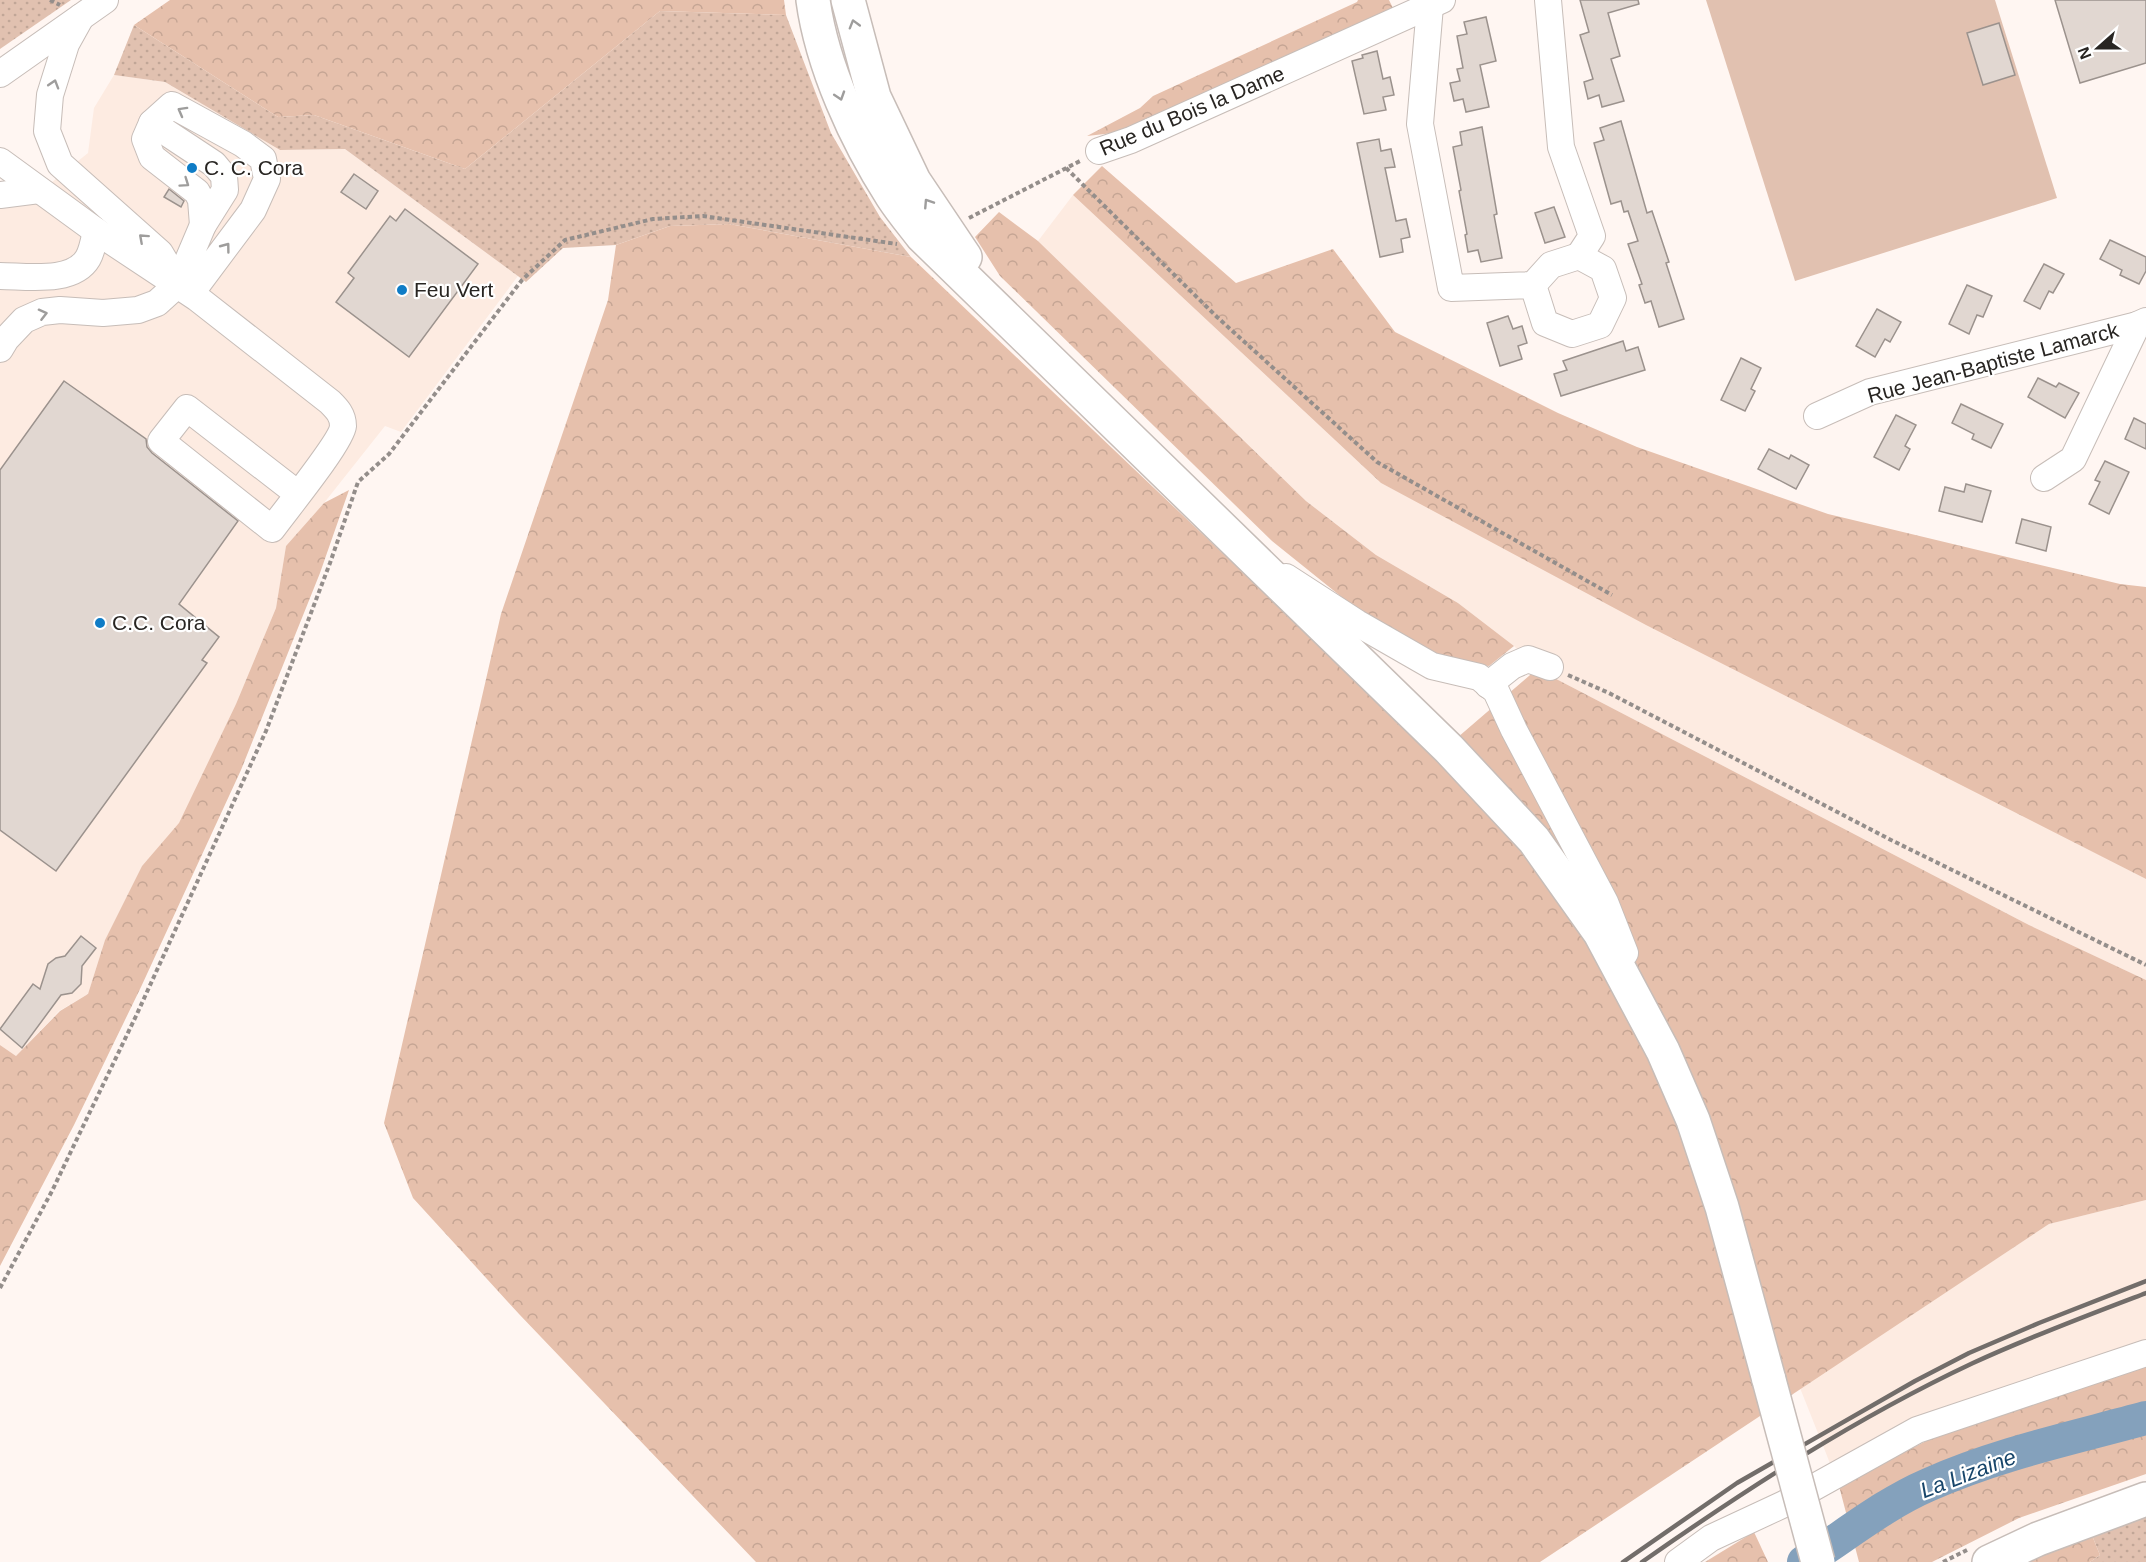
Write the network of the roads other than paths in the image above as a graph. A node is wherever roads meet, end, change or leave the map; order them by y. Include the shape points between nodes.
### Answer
1 (105, 0) edge
2 (813, 0) edge
3 (848, 0) edge
4 (1548, 0) edge
5 (1436, 3) edge
6 (81, 17) junction
7 (0, 74) edge
8 (1099, 151) road end
9 (0, 161) edge
10 (39, 190) junction
11 (0, 195) edge
12 (96, 231) junction
13 (934, 233) junction
14 (1579, 256) junction
15 (0, 276) edge
16 (1533, 285) junction
17 (184, 289) junction
18 (2141, 323) edge
19 (0, 350) edge
20 (1817, 416) dead end
21 (2044, 478) dead end
22 (298, 494) junction
23 (1251, 554) junction
24 (1550, 668) road end
25 (1488, 685) junction
26 (1663, 1051) junction
27 (2146, 1353) edge
28 (2146, 1500) edge
29 (1678, 1562) edge
30 (1818, 1562) edge
31 (1989, 1562) edge

1 - 6 street
2 -> 13 main road via 816,23 845,111 892,195
13 -> 3 main road via 874,97
4 - 14 street via 1561,147 1592,236
5 - 8 street, Rue du Bois la Dame
5 - 16 street via 1420,124 1451,288
6 - 7 street
17 -> 6 street via 160,253 60,164 47,131 50,95 66,44
9 - 10 street
10 - 11 street
10 - 12 street
12 - 15 street via 88,258 77,270 61,276
12 - 17 street
13 - 23 main road via 984,284 1039,350
14 - 16 street via 1551,265
14 - 16 street via 1603,269 1613,298 1600,325 1572,334 1545,323
17 -> 17 street via 253,210 267,179 263,159 172,105 152,123 214,164 224,176 225,190 203,225
19 -> 17 street via 24,320 42,312 138,310
17 - 22 street via 341,413 341,434
18 - 20 street, Rue Jean-Baptiste Lamarck via 1870,393
18 - 21 street, Rue Jean-Baptiste Lamarck via 2073,459
22 - 22 street via 272,529 160,441 187,408
23 - 25 street via 1432,666 1479,677
23 - 26 main road via 1449,749 1534,840 1600,933
24 - 25 street via 1528,659
25 - 26 street via 1496,691 1605,902
26 - 30 main road, bridge via 1693,1120 1722,1207
27 - 29 street via 1917,1430 1784,1504 1711,1538
28 - 31 main road via 2038,1539

